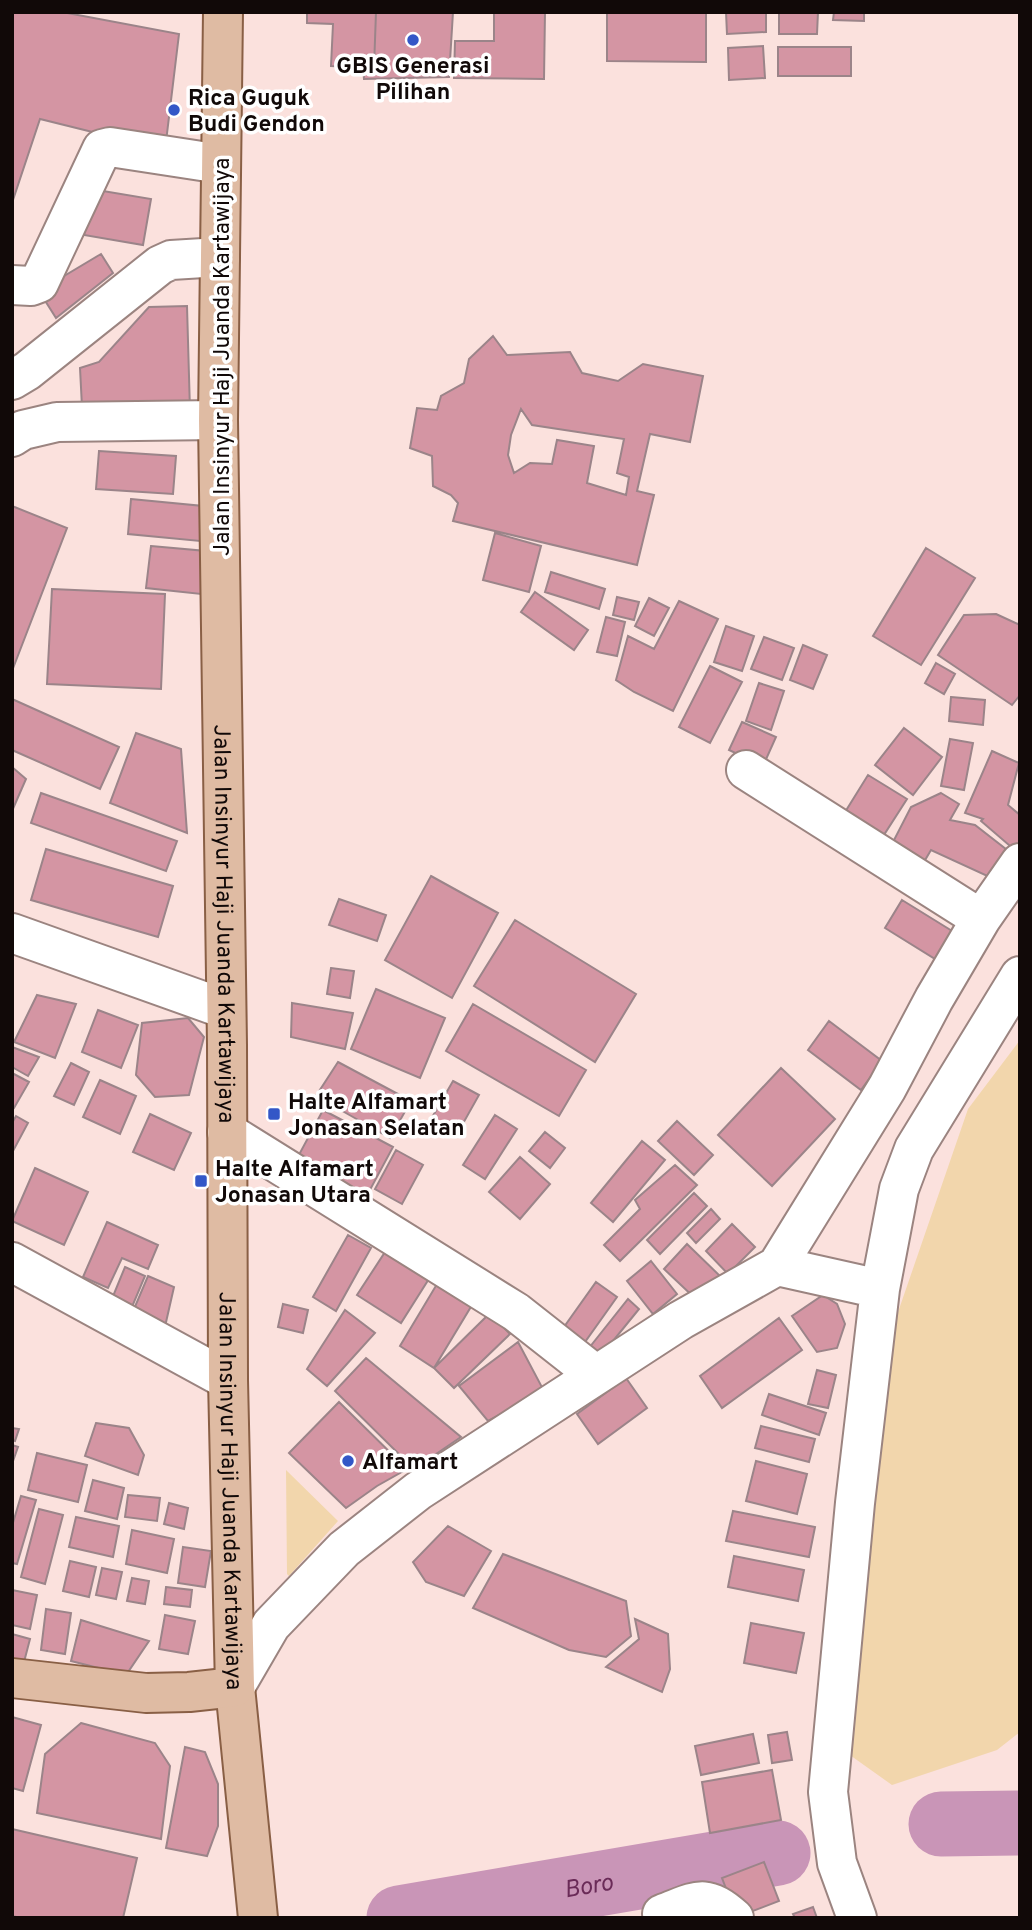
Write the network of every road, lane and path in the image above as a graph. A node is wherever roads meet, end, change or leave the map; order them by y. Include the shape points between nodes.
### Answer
1 (223, 17) edge
2 (221, 164) junction
3 (220, 257) junction
4 (12, 285) edge
5 (12, 380) edge
6 (218, 420) junction
7 (12, 437) edge
8 (746, 770) dead end
9 (1020, 863) edge
10 (981, 919) junction
11 (17, 947) edge
12 (1020, 976) edge
13 (225, 1009) junction
14 (227, 1132) junction
15 (12, 1262) edge
16 (777, 1266) junction
17 (880, 1289) junction
18 (596, 1375) junction
19 (228, 1380) junction
20 (12, 1678) edge
21 (235, 1687) junction
22 (662, 1914) dead end
23 (258, 1918) edge
24 (734, 1918) edge
25 (857, 1918) edge

1 - 2 main road, Jalan Insinyur Haji Juanda Kartawijaya
2 - 3 main road, Jalan Insinyur Haji Juanda Kartawijaya
2 - 4 street via 102,149 39,284
3 - 5 street via 171,260 160,265
3 - 6 main road, Jalan Insinyur Haji Juanda Kartawijaya
6 - 7 street via 57,422
6 - 13 main road, Jalan Insinyur Haji Juanda Kartawijaya
8 - 10 street
9 - 10 street
10 - 16 street via 887,1088
11 - 13 street
12 - 17 street via 914,1149 899,1189
13 - 14 main road, Jalan Insinyur Haji Juanda Kartawijaya
14 - 18 street via 516,1312
14 - 19 main road, Jalan Insinyur Haji Juanda Kartawijaya
15 - 19 street
16 - 17 street
16 - 18 street
17 - 25 street via 828,1792 837,1863
18 - 21 street via 418,1492 344,1549 271,1625
19 - 21 main road, Jalan Insinyur Haji Juanda Kartawijaya
20 - 21 main road via 146,1693
21 - 23 main road, Jalan Insinyur Haji Juanda Kartawijaya
22 - 24 street via 702,1900 714,1902

